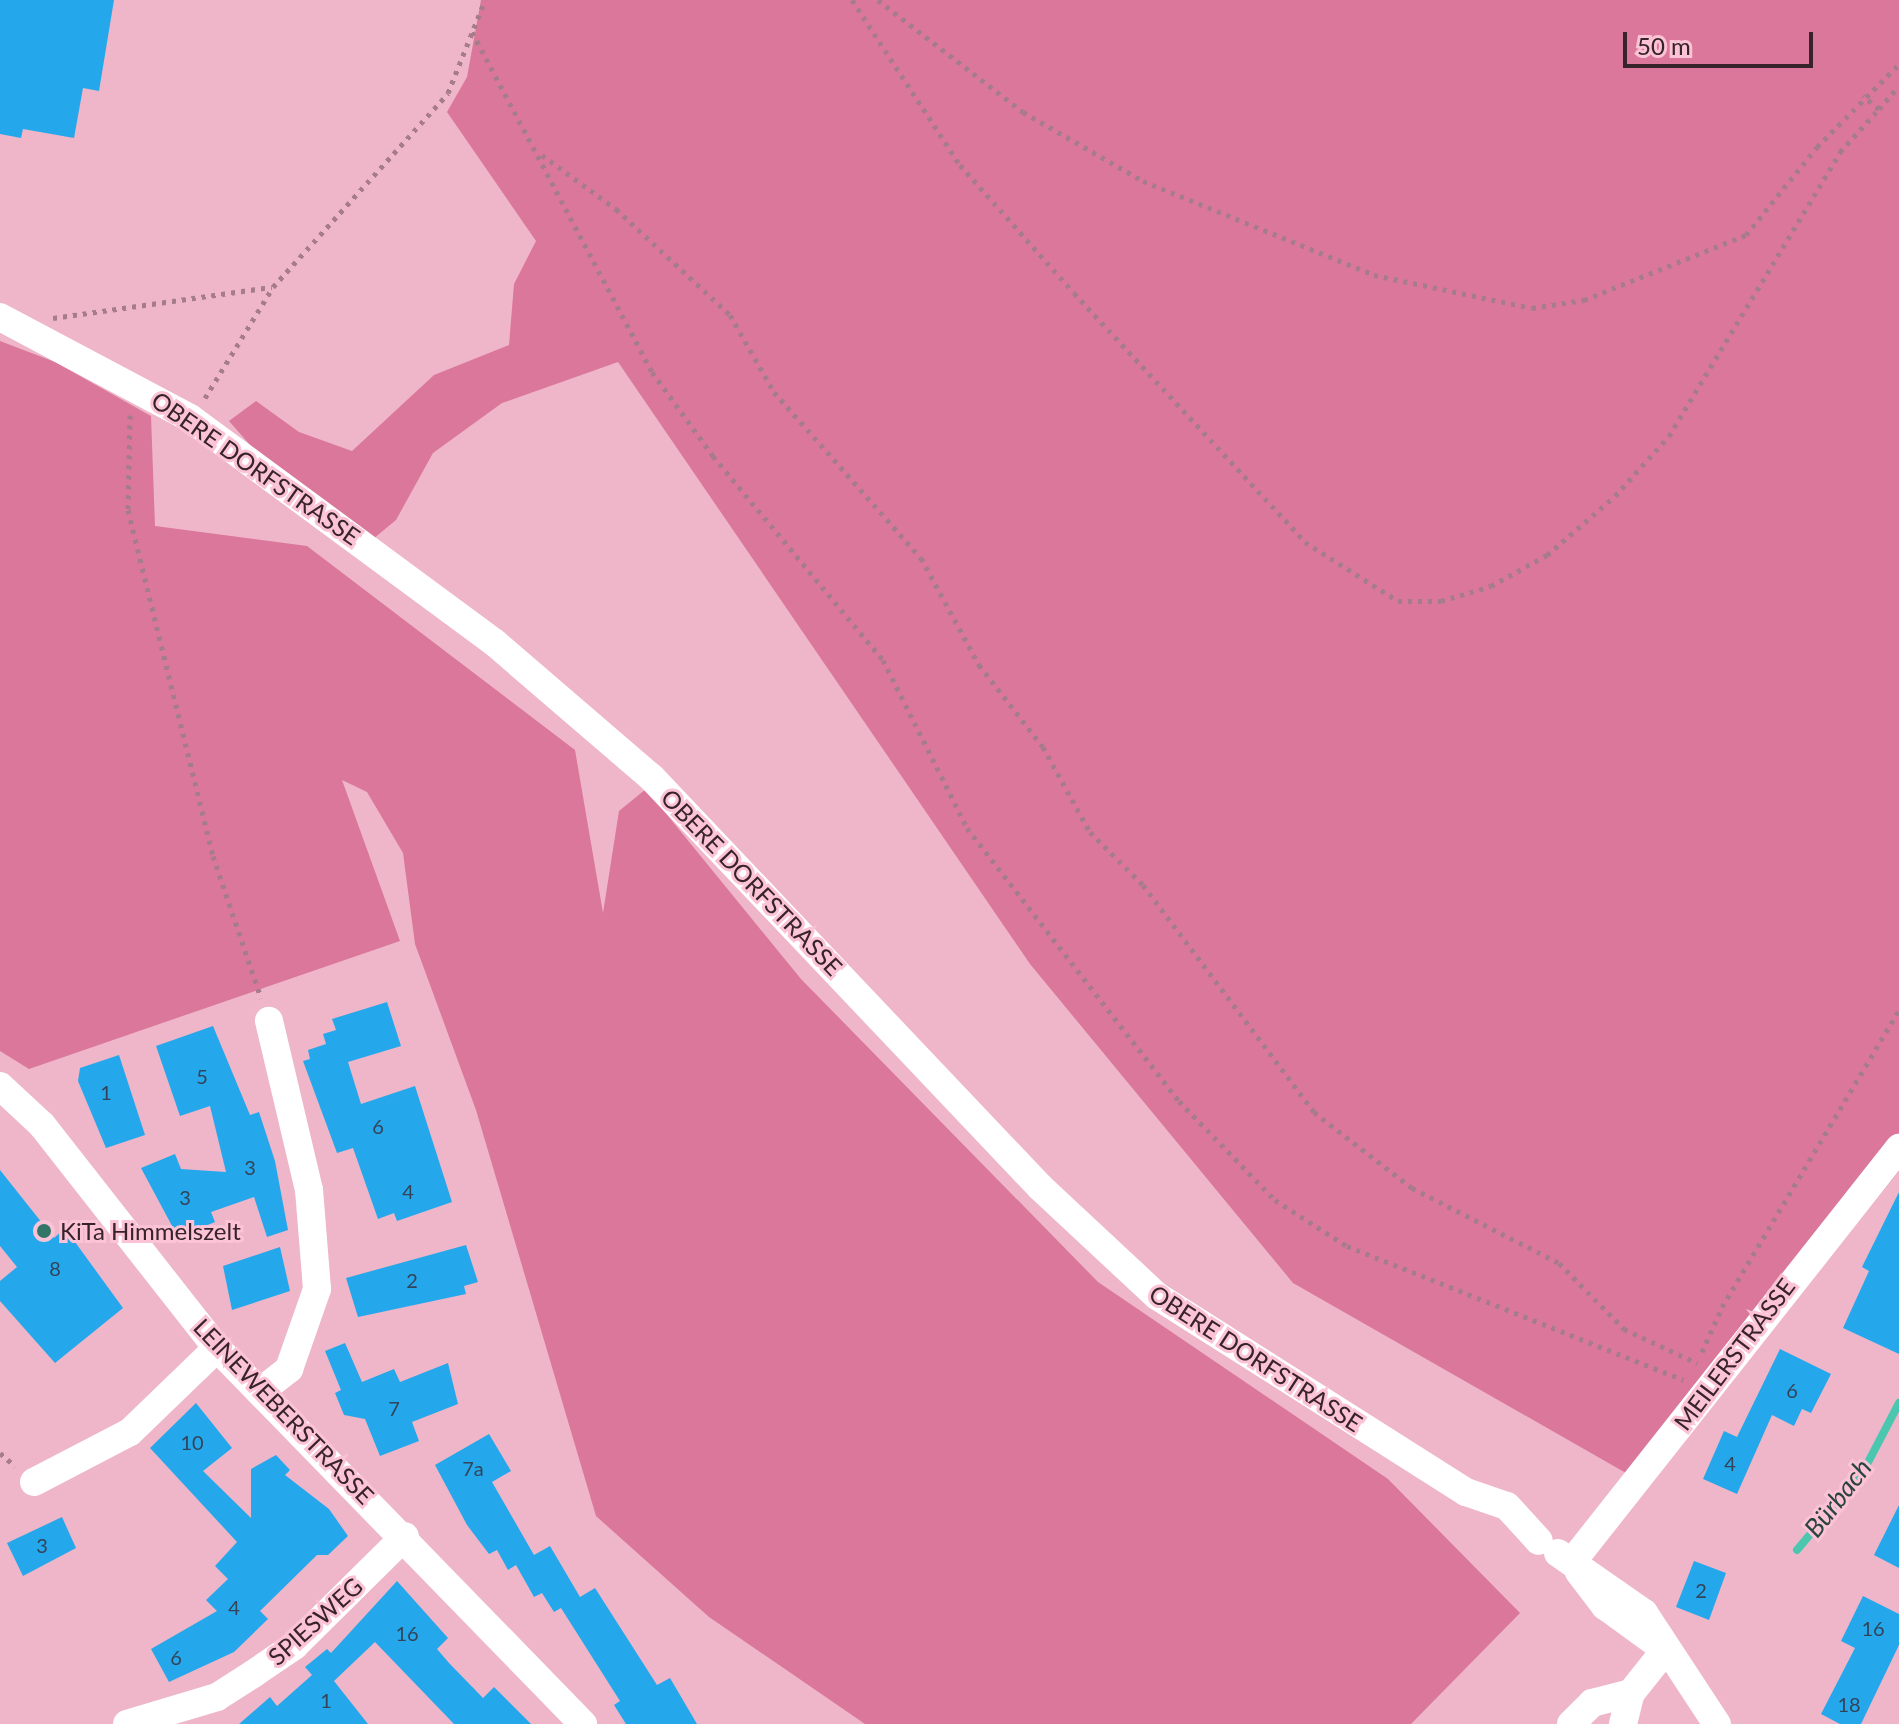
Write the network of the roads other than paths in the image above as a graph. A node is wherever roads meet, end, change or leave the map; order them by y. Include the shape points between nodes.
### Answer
1 (11, 322) edge
2 (269, 1021) road end
3 (0, 1086) edge
4 (1899, 1148) edge
5 (217, 1348) junction
6 (261, 1391) junction
7 (34, 1482) dead end
8 (405, 1536) junction
9 (1572, 1562) junction
10 (1666, 1649) junction
11 (1631, 1693) junction
12 (127, 1724) edge
13 (583, 1724) edge
14 (1571, 1724) edge
15 (1623, 1724) edge
16 (1717, 1724) edge

1 - 9 street, OBERE DORFSTRASSE via 190,418 388,561 605,734 1040,1187 1157,1296 1466,1492 1497,1524
2 - 6 street via 309,1190 317,1289 289,1369
3 - 5 street, LEINEWEBERSTRASSE via 42,1125
4 - 9 street, MEILERSTRASSE via 1706,1379
5 - 6 street, LEINEWEBERSTRASSE
5 - 7 street via 130,1432
6 - 8 street, LEINEWEBERSTRASSE
8 - 12 street, SPIESWEG via 264,1667 217,1697
8 - 13 street, LEINEWEBERSTRASSE
9 - 10 street, OBERE DORFSTRASSE via 1605,1606
10 - 11 street
10 - 16 street, OBERE DORFSTRASSE
11 - 14 street via 1592,1703
11 - 15 street

